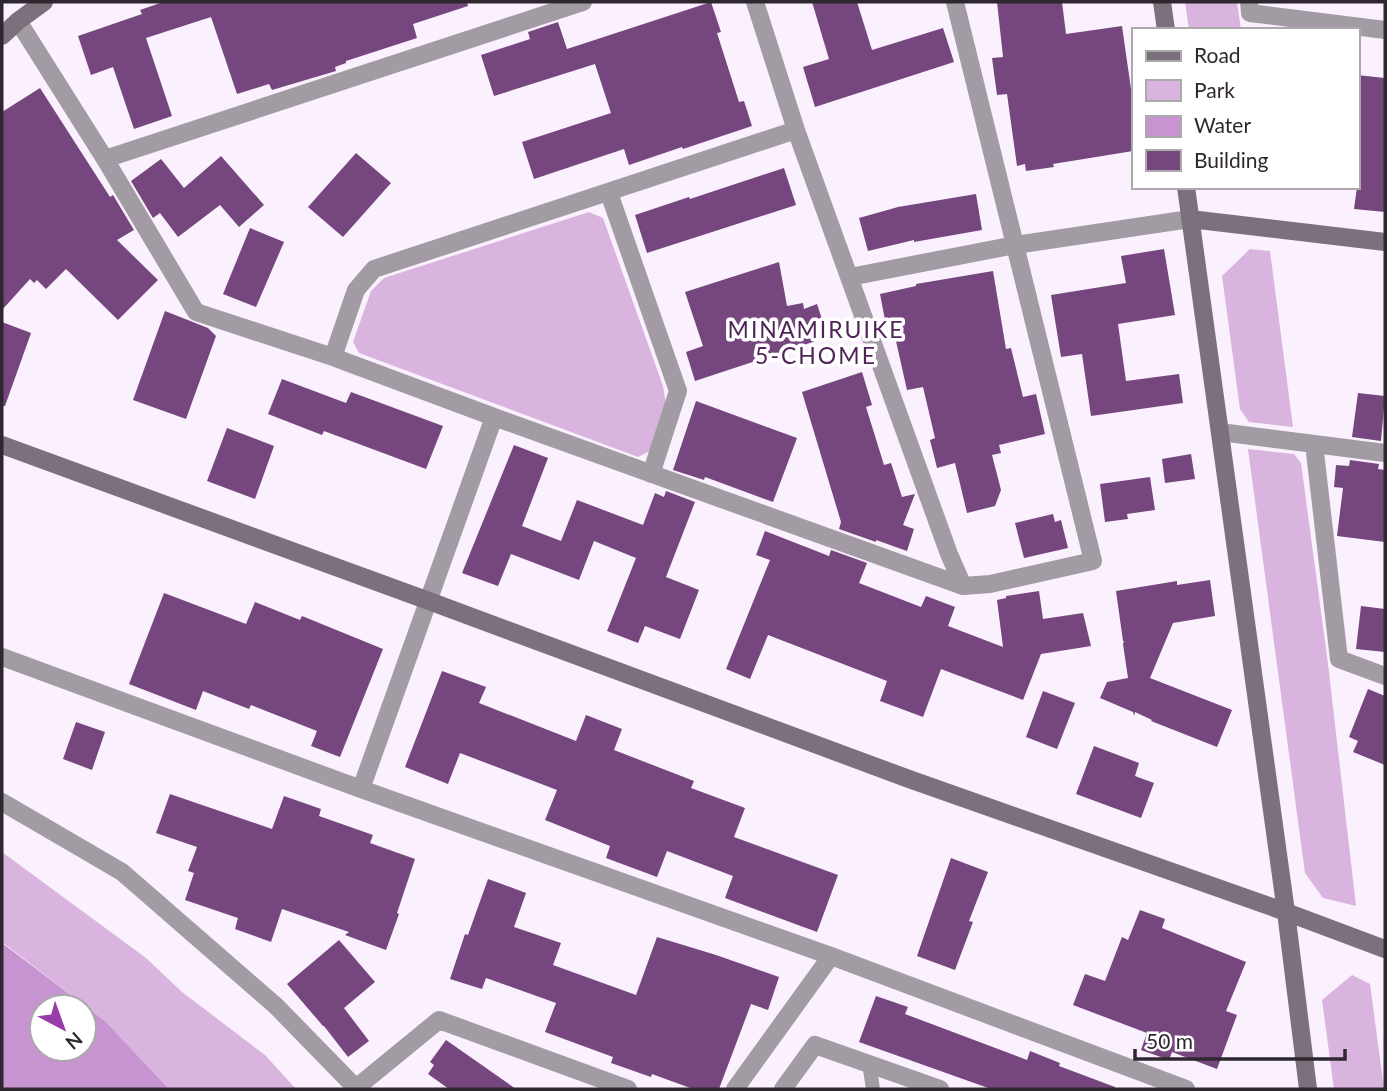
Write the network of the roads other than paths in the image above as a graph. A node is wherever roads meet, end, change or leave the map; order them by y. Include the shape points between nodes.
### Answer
1 (44, 2) edge
2 (583, 2) edge
3 (755, 2) edge
4 (955, 2) edge
5 (1162, 2) edge
6 (1249, 2) edge
7 (1166, 28) edge
8 (7, 30) edge
9 (1385, 30) edge
10 (796, 130) junction
11 (105, 159) junction
12 (1186, 189) edge
13 (609, 193) junction
14 (1190, 219) junction
15 (1385, 242) edge
16 (1015, 245) junction
17 (849, 277) junction
18 (333, 357) junction
19 (494, 417) junction
20 (1220, 432) junction
21 (2, 444) edge
22 (1314, 444) junction
23 (1385, 453) edge
24 (651, 474) junction
25 (963, 586) junction
26 (429, 601) junction
27 (2, 657) edge
28 (1385, 676) edge
29 (361, 789) junction
30 (2, 802) edge
31 (1286, 912) junction
32 (1385, 949) edge
33 (831, 956) junction
34 (869, 1063) junction
35 (357, 1089) edge
36 (628, 1089) edge
37 (734, 1089) edge
38 (783, 1089) edge
39 (873, 1089) edge
40 (940, 1089) edge
41 (1186, 1089) edge
42 (1308, 1089) edge

1 - 8 street
2 - 11 street
3 - 10 street
4 - 16 street
5 - 7 street
6 - 9 street via 1251,13
8 - 11 street
10 - 13 street
10 - 17 street
11 - 18 street via 197,312
12 - 14 street
13 - 18 street via 374,269 356,290
13 - 24 street via 678,391
14 - 15 street
14 - 16 street
14 - 20 street
16 - 17 street
16 - 25 street via 1093,561
17 - 25 street
18 - 19 street
19 - 24 street
19 - 26 street
20 - 22 street
20 - 31 street
21 - 26 street
22 - 23 street
22 - 28 street via 1339,660
24 - 25 street
26 - 29 street
26 - 31 street via 909,779
27 - 29 street
29 - 33 street
30 - 35 street via 122,872 276,1006
31 - 32 street
31 - 42 street
33 - 37 street
33 - 41 street
34 - 38 street via 815,1045
34 - 39 lane
34 - 40 street
35 - 36 street via 439,1020

